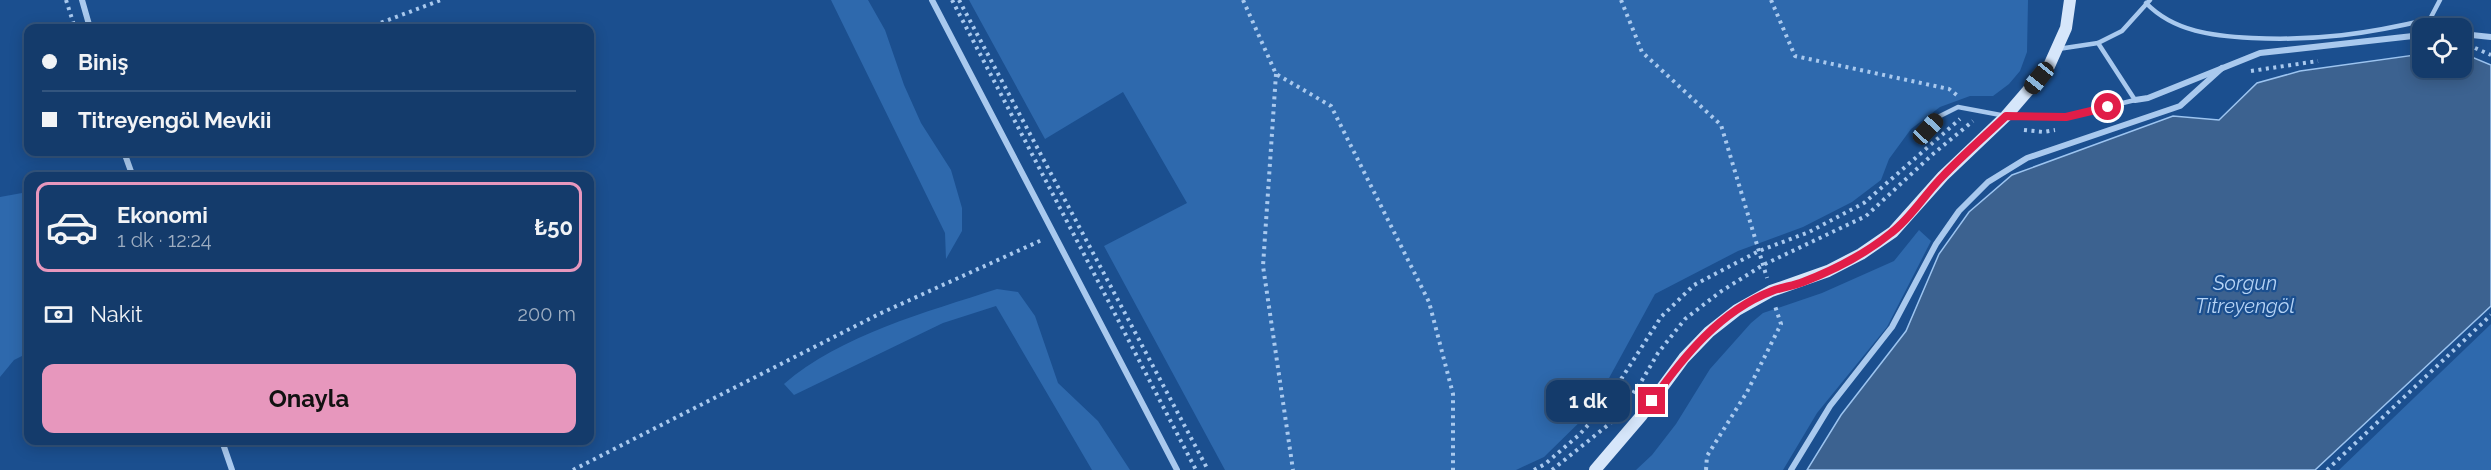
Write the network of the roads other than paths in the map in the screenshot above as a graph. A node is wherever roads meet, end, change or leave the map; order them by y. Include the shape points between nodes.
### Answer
1 (82, 0) edge
2 (932, 0) edge
3 (2070, 0) edge
4 (2440, 0) edge
5 (2148, 2) edge
6 (89, 24) edge
7 (2472, 35) edge
8 (2412, 36) edge
9 (2491, 37) edge
10 (2098, 43) junction
11 (2058, 49) junction
12 (2222, 68) junction
13 (2134, 100) junction
14 (2006, 116) junction
15 (1928, 129) dead end
16 (125, 156) edge
17 (131, 172) edge
18 (223, 445) edge
19 (232, 470) edge
20 (1177, 470) edge
21 (1595, 470) edge
22 (1791, 470) edge

1 - 6 street
2 - 20 street
3 - 11 street
4 - 5 lane via 2430,19 2333,38 2297,40 2218,36 2178,26 2154,12
5 - 10 lane via 2122,31
7 - 9 street
8 - 12 street via 2260,53
10 - 11 lane
10 - 13 lane
11 - 14 street via 2049,66
12 - 13 street
12 - 22 street via 2180,105 2027,158 1988,182 1936,244 1892,327 1830,406
13 - 14 lane via 2066,117
14 - 15 lane via 1958,107 1940,116
14 - 21 street via 1943,176 1893,232 1828,271 1771,291 1709,332
16 - 17 street
18 - 19 street

